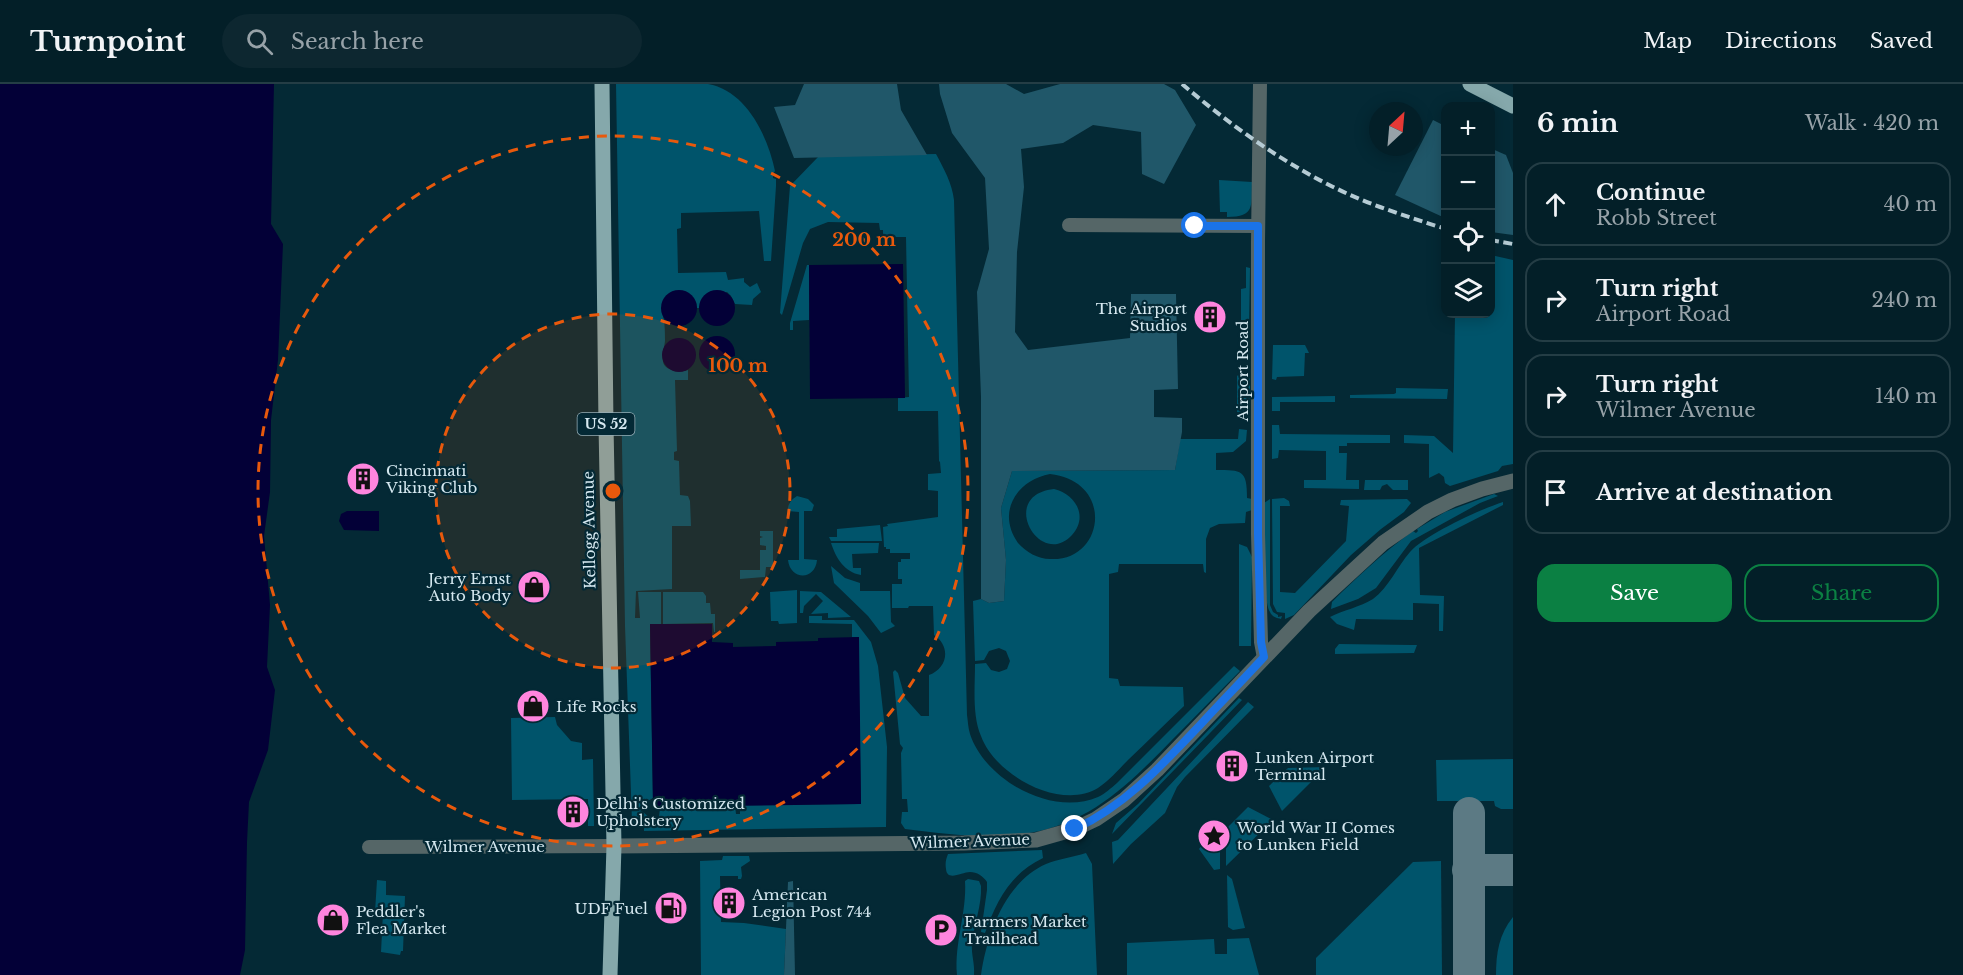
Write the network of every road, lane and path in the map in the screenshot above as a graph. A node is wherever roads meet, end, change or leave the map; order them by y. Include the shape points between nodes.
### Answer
1 (602, 84) edge
2 (1260, 84) edge
3 (1470, 84) edge
4 (1513, 106) edge
5 (1069, 225) dead end
6 (1258, 226) junction
7 (1513, 481) edge
8 (1264, 657) junction
9 (614, 846) junction
10 (369, 847) dead end
11 (610, 975) edge

1 - 9 main road, Kellogg Avenue / US 52
2 - 6 street, Airport Road
3 - 4 main road
5 - 6 street
6 - 8 street, Airport Road via 1258,534
7 - 8 street, Wilmer Avenue via 1452,500 1405,527 1309,611
8 - 9 street, Wilmer Avenue via 1157,771 1124,800 1096,819 1054,836 964,843
9 - 10 street, Wilmer Avenue
9 - 11 main road, Kellogg Avenue / US 52

